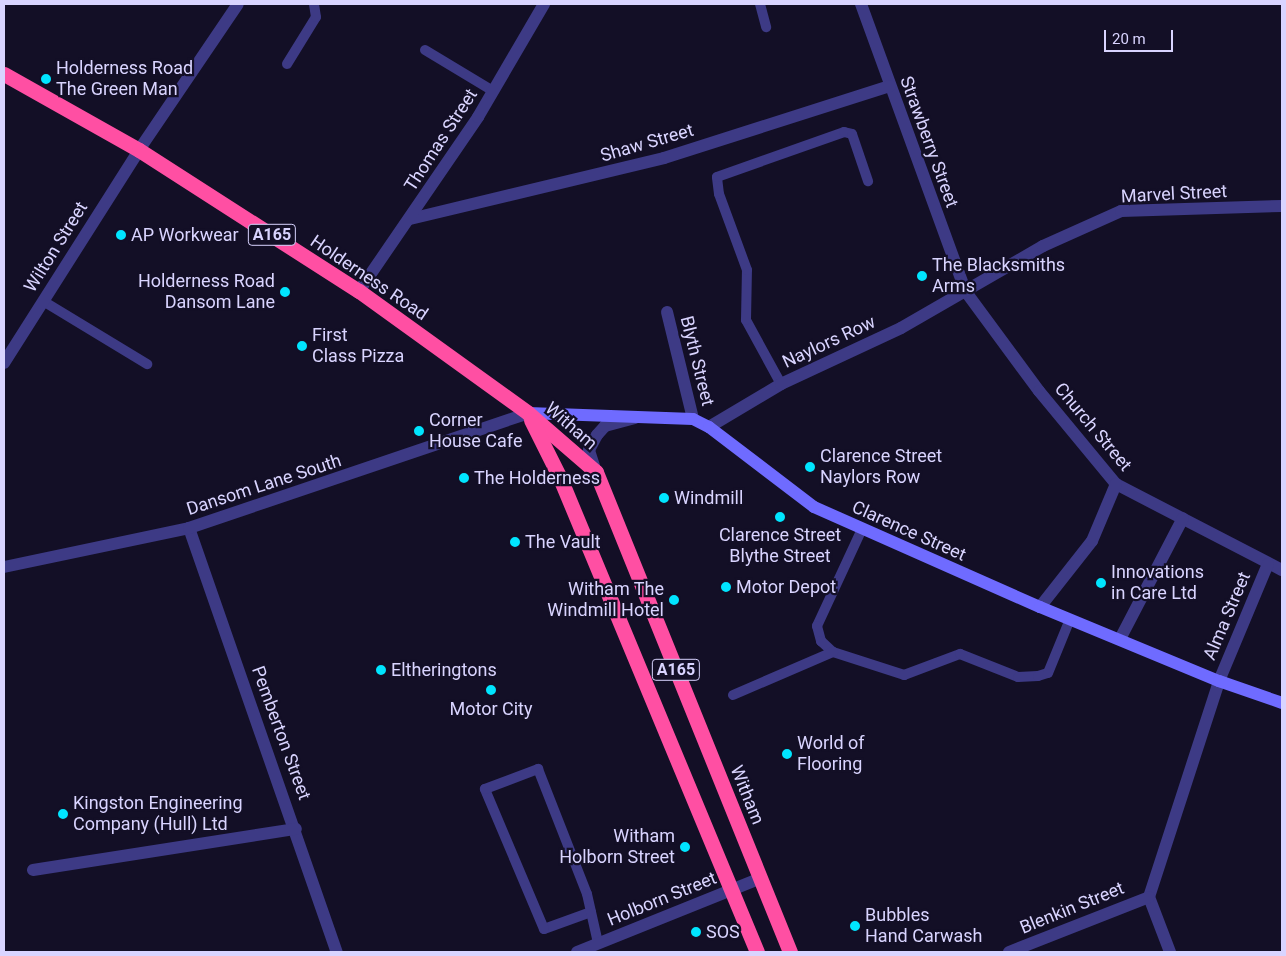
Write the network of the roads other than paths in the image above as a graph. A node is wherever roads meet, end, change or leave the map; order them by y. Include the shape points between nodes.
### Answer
1 (238, 4) edge
2 (314, 4) edge
3 (544, 4) edge
4 (760, 4) edge
5 (861, 4) edge
6 (766, 27) dead end
7 (425, 50) dead end
8 (287, 64) dead end
9 (4, 74) edge
10 (890, 86) junction
11 (493, 91) junction
12 (139, 150) junction
13 (868, 181) dead end
14 (1282, 206) edge
15 (410, 219) junction
16 (359, 291) junction
17 (966, 292) junction
18 (43, 301) junction
19 (667, 312) dead end
20 (4, 363) edge
21 (147, 364) dead end
22 (782, 384) junction
23 (528, 413) junction
24 (648, 415) junction
25 (693, 419) junction
26 (708, 427) junction
27 (596, 472) junction
28 (1116, 484) junction
29 (1183, 518) junction
30 (189, 528) junction
31 (862, 529) junction
32 (1268, 564) junction
33 (4, 567) edge
34 (1282, 570) edge
35 (1040, 607) junction
36 (1070, 619) junction
37 (1120, 639) junction
38 (833, 652) junction
39 (1219, 681) junction
40 (733, 695) dead end
41 (1282, 703) edge
42 (296, 829) junction
43 (33, 870) dead end
44 (761, 878) junction
45 (732, 890) junction
46 (1149, 896) junction
47 (591, 912) junction
48 (598, 944) junction
49 (340, 952) edge
50 (577, 952) edge
51 (757, 952) edge
52 (790, 952) edge
53 (1009, 952) edge
54 (1170, 952) edge

1 - 12 street, Wilton Street
2 - 8 lane via 316,17
3 - 11 street, Thomas Street
4 - 6 lane
5 - 10 street, Strawberry Street
7 - 11 lane
9 - 12 highway, Holderness Road / A165
10 - 15 street, Shaw Street via 664,158
10 - 17 street, Strawberry Street
11 - 15 street, Thomas Street
12 - 16 highway, Holderness Road / A165
12 - 18 street, Wilton Street
13 - 22 lane via 852,134 844,132 717,177 719,194 747,270 746,320
14 - 17 street, Marvel Street via 1121,211 1043,246
15 - 16 street, Thomas Street
16 - 23 highway, Holderness Road / A165
17 - 22 street, Naylors Row via 901,328
17 - 28 street, Church Street via 1039,391
18 - 20 street, Wilton Street
18 - 21 lane
19 - 25 street, Blyth Street
22 - 26 street, Naylors Row
23 - 24 street, Clarence Street
23 - 27 highway, Witham / A165
23 - 30 street, Dansom Lane South
23 - 45 highway, Witham / A165 via 560,478
24 - 25 street, Clarence Street
24 - 27 street via 605,426 589,450
25 - 26 street, Clarence Street
26 - 31 street, Clarence Street via 814,507
27 - 44 highway, Witham / A165
28 - 29 street, Church Street
28 - 35 street via 1092,541
29 - 32 street, Church Street
29 - 37 street
30 - 33 street, Dansom Lane South
30 - 42 street, Pemberton Street
31 - 35 street, Clarence Street
31 - 38 lane via 817,626 820,641
32 - 34 street, Church Street
32 - 39 street, Alma Street
35 - 36 street, Clarence Street
36 - 37 street, Clarence Street
36 - 38 lane via 1048,673 1038,676 1018,676 960,654 904,676
37 - 39 street, Clarence Street
38 - 40 lane
39 - 41 street, Clarence Street
39 - 46 street, Alma Street
42 - 43 street
42 - 49 street, Pemberton Street
44 - 45 street, Holborn Street
44 - 52 highway, Witham / A165
45 - 48 street, Holborn Street
45 - 51 highway, Witham / A165
46 - 53 street, Blenkin Street
46 - 54 street
47 - 47 lane via 538,768 485,789 544,929
47 - 48 lane
48 - 50 street, Holborn Street

